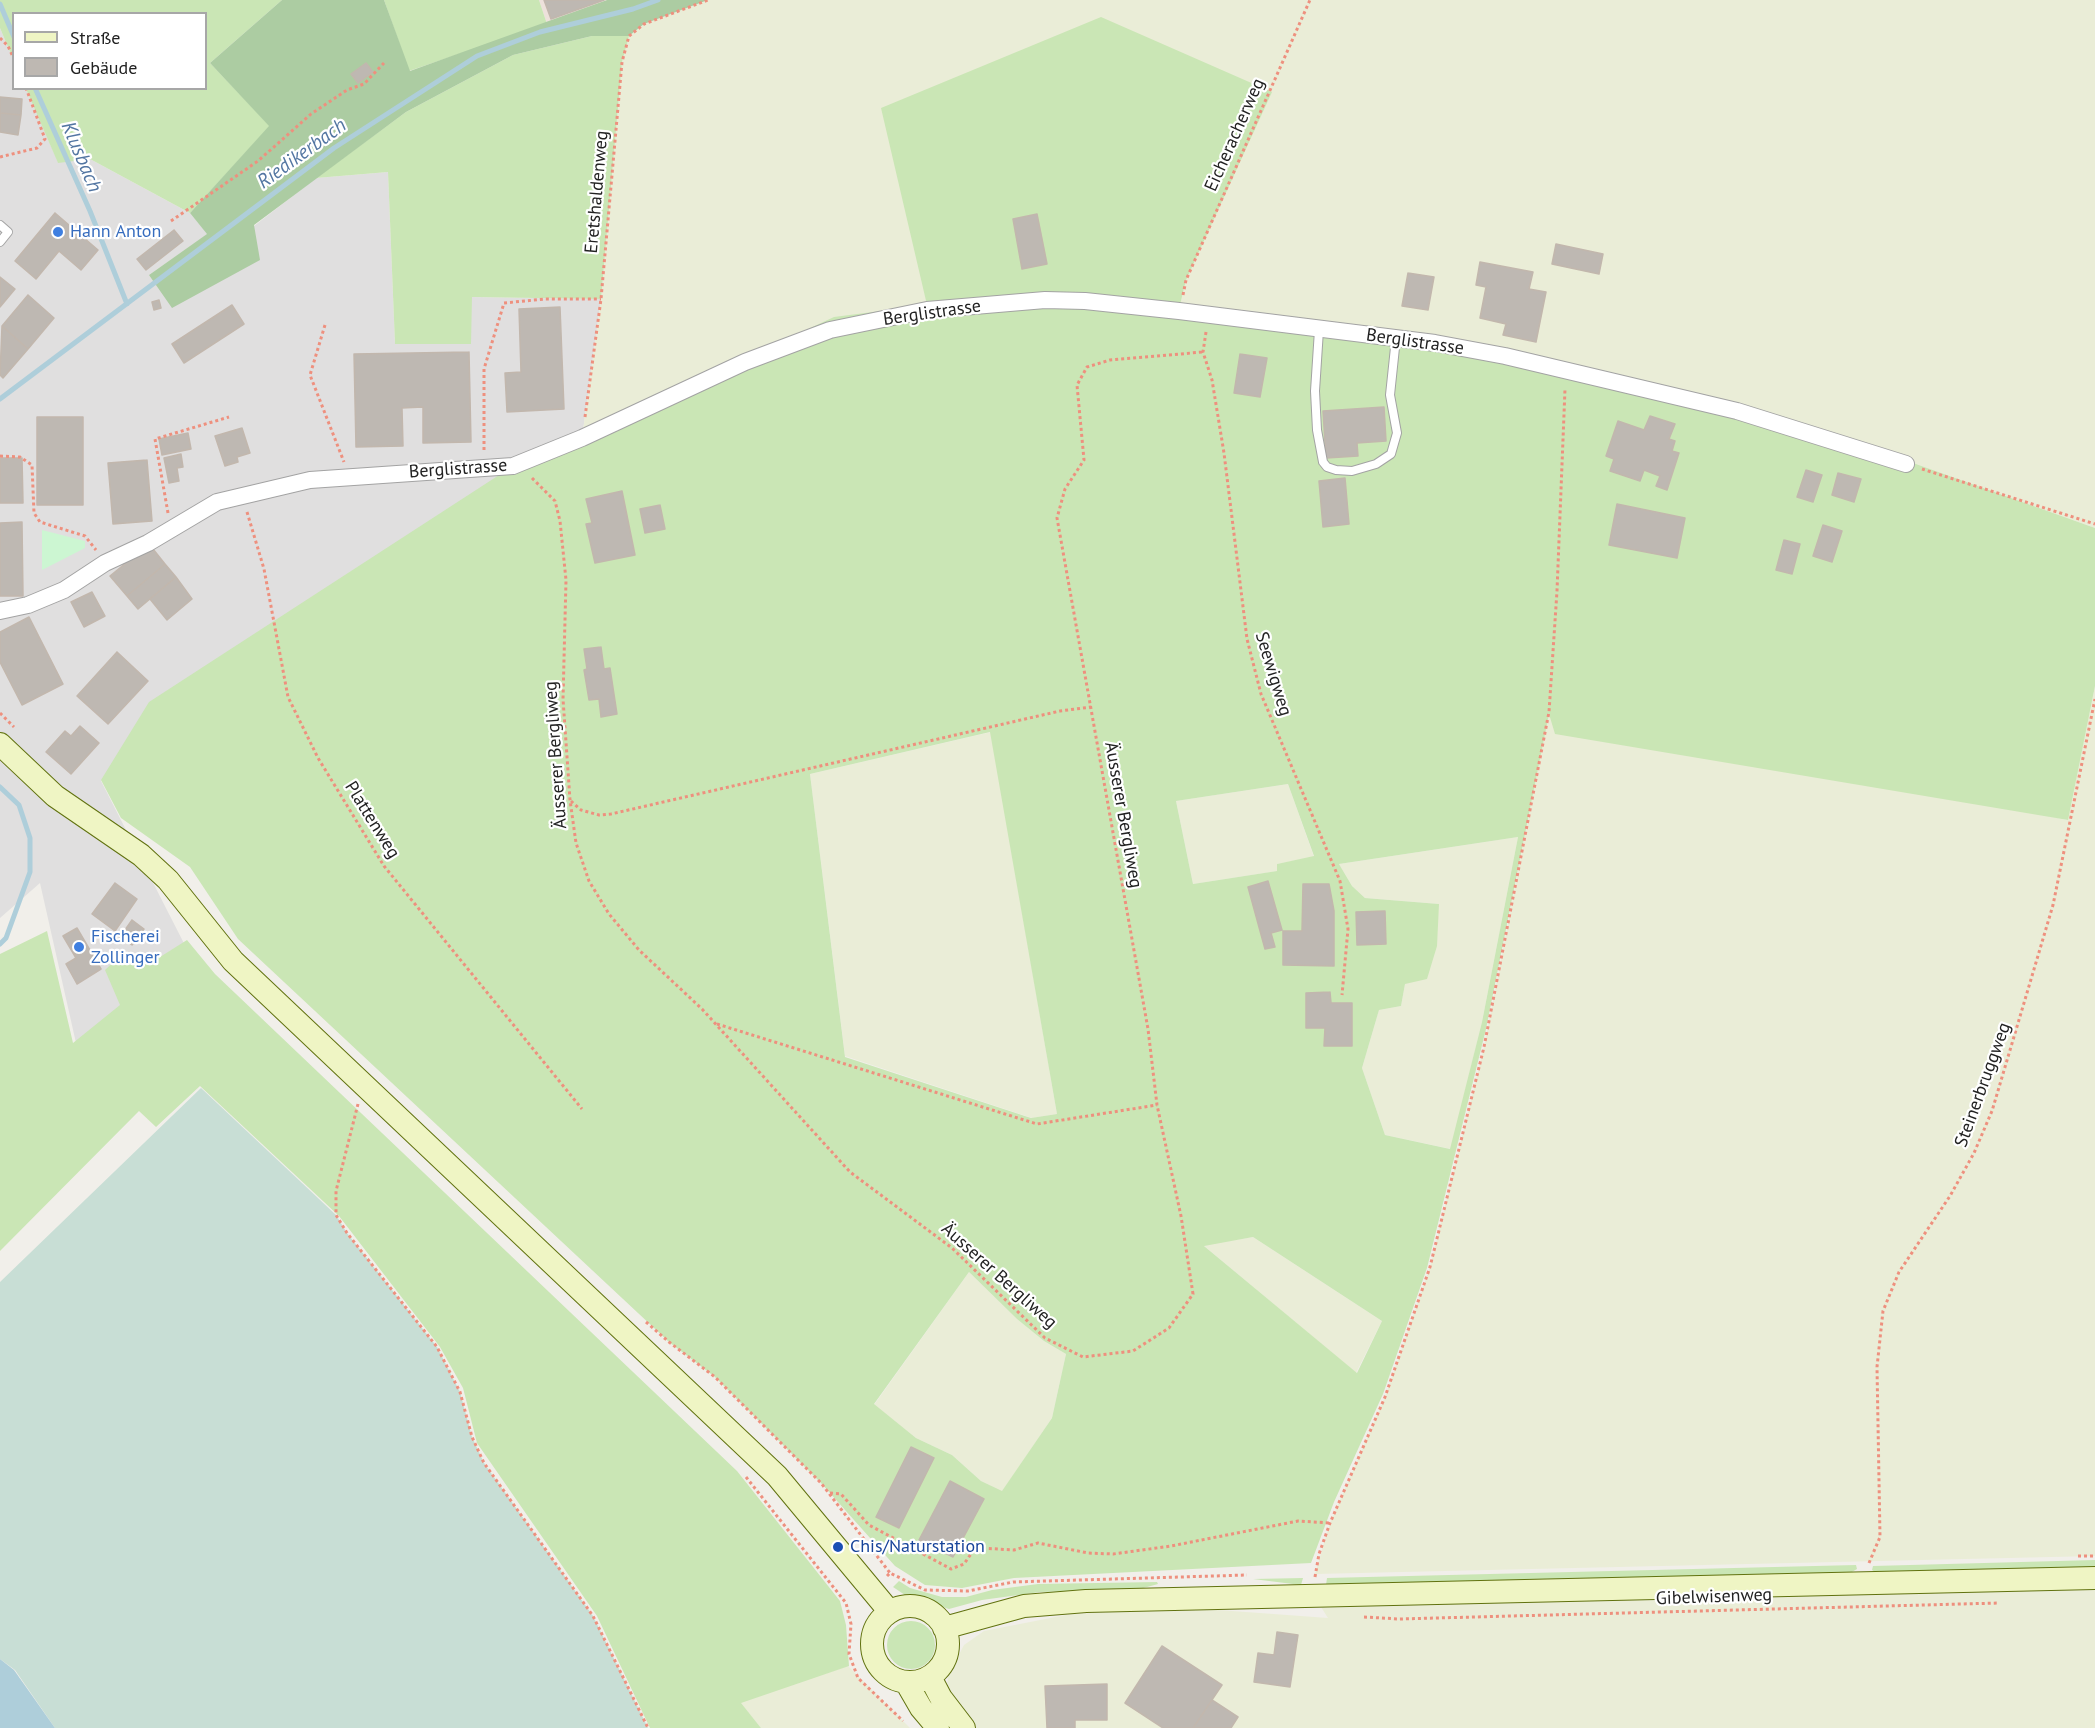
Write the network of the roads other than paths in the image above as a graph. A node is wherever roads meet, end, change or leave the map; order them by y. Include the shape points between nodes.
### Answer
1 (0, 225) edge
2 (0, 242) edge
3 (1319, 330) junction
4 (1396, 338) junction
5 (1906, 464) road end
6 (0, 612) edge
7 (0, 744) edge
8 (2095, 1578) edge
9 (890, 1612) junction
10 (944, 1628) junction
11 (930, 1677) junction
12 (906, 1682) junction
13 (938, 1728) edge
14 (964, 1728) edge

1 - 2 lane via 9,232
3 - 4 street, Berglistrasse
3 - 4 lane via 1317,430 1323,462 1336,470 1352,471 1376,464 1391,454 1397,433 1390,395
3 - 6 street, Berglistrasse via 1085,301 1045,300 927,310 830,330 745,362 513,466 310,480 217,502 44,599
4 - 5 street, Berglistrasse via 1568,369 1737,411
7 - 9 main road via 55,796 141,855 168,880 240,968 769,1468
8 - 10 main road via 1048,1604
9 - 10 main road via 921,1607
9 - 12 main road via 876,1627 872,1648 880,1667 896,1680
10 - 11 main road via 948,1649
11 - 12 main road
11 - 14 main road
12 - 13 main road

